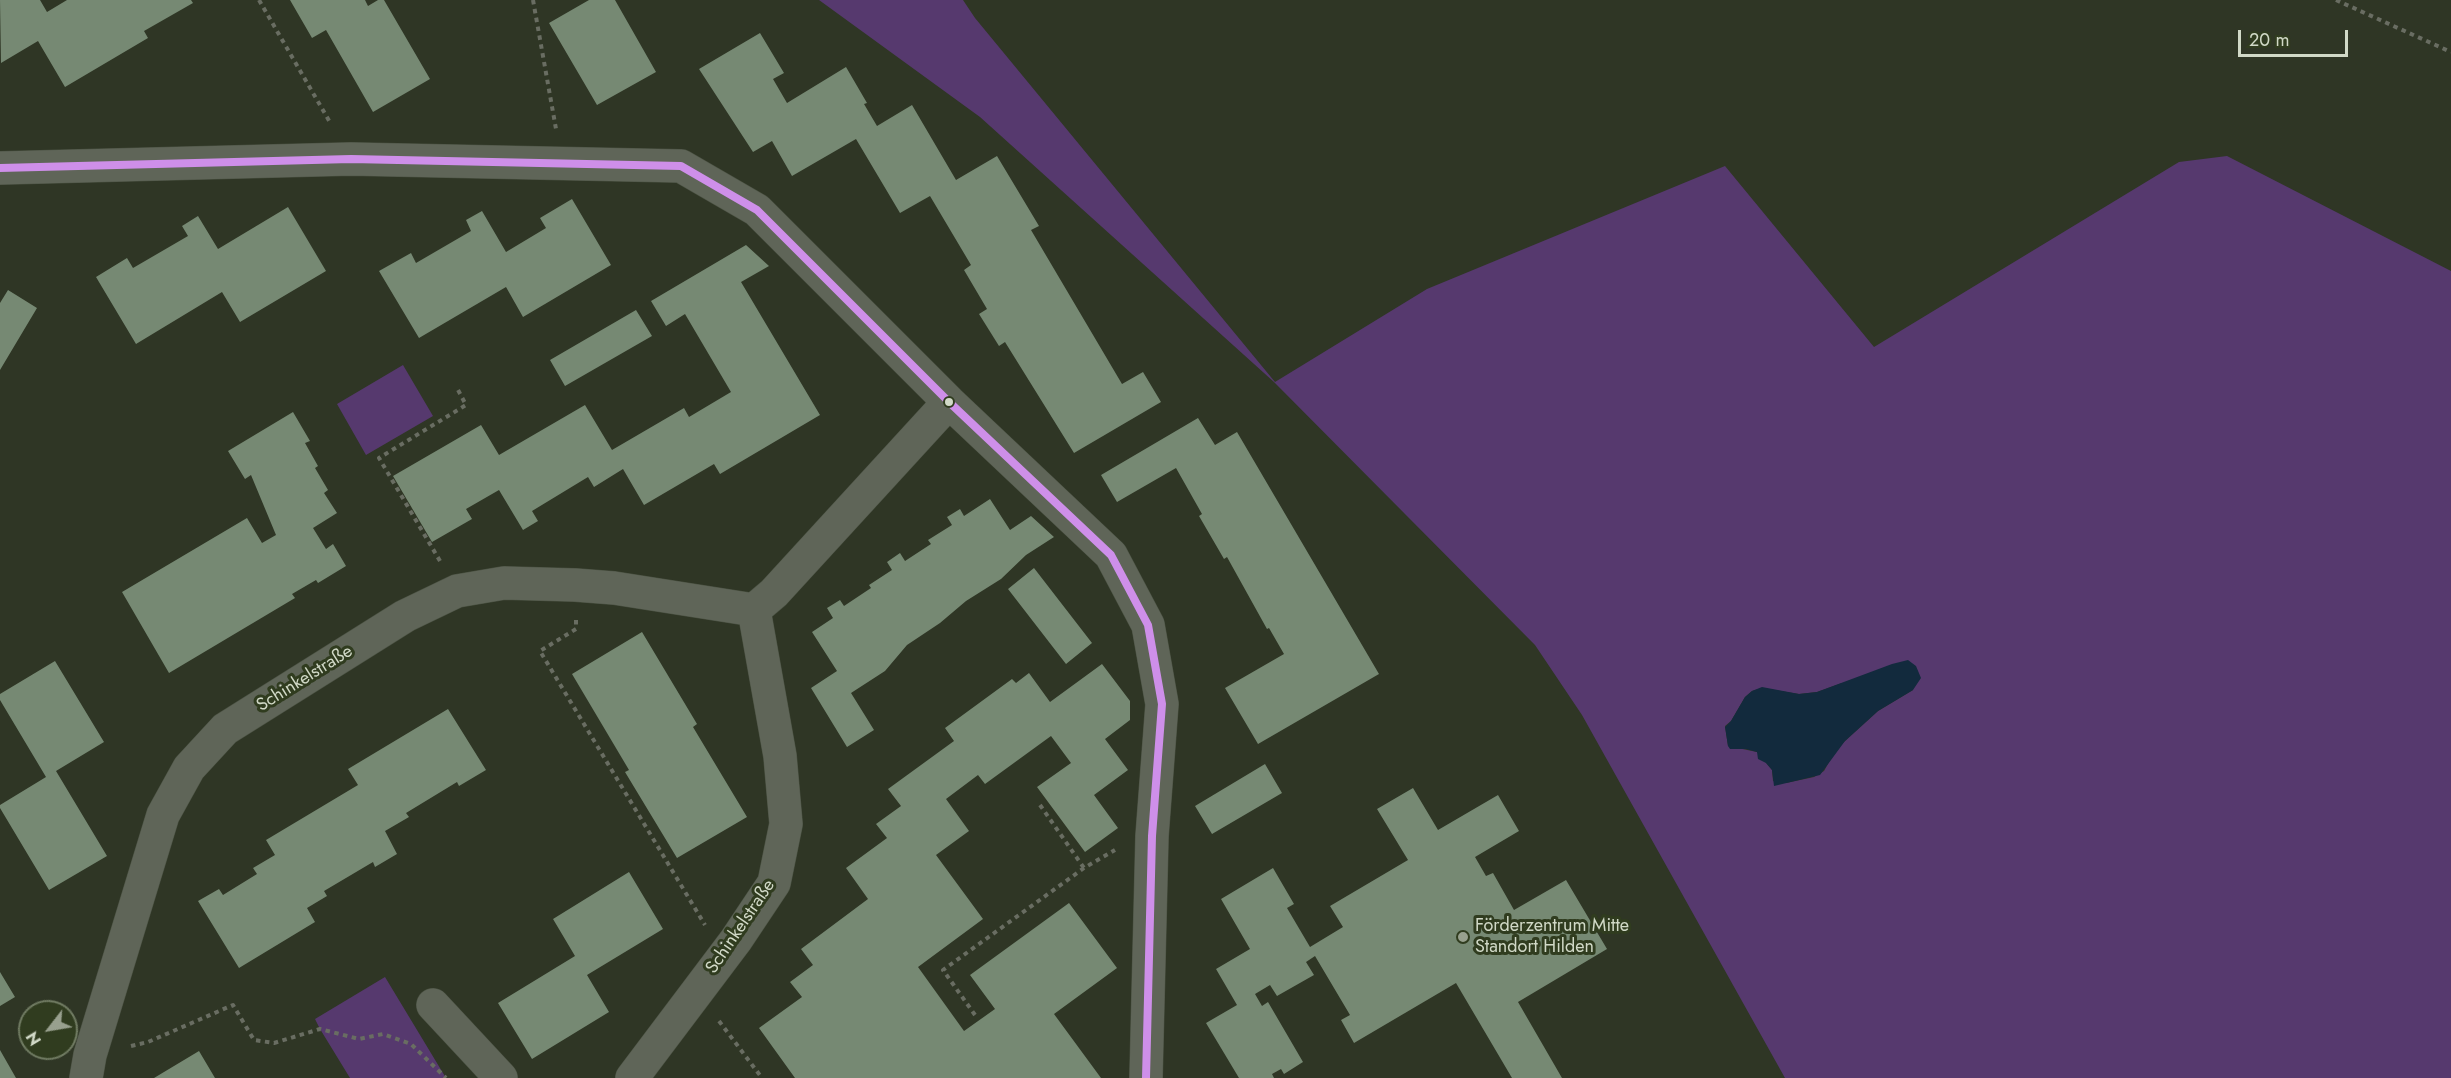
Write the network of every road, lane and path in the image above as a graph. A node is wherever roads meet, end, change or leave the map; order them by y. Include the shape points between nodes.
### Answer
1 (258, 0) edge
2 (533, 0) edge
3 (2336, 0) edge
4 (2451, 52) edge
5 (351, 159) junction
6 (562, 164) junction
7 (0, 168) edge
8 (457, 388) dead end
9 (950, 402) junction
10 (429, 542) dead end
11 (575, 585) junction
12 (754, 610) junction
13 (1040, 805) dead end
14 (1152, 836) junction
15 (1084, 868) junction
16 (707, 928) dead end
17 (702, 985) junction
18 (433, 1005) dead end
19 (975, 1015) dead end
20 (88, 1066) edge
21 (446, 1078) edge
22 (501, 1078) edge
23 (632, 1078) edge
24 (762, 1078) edge
25 (1146, 1078) edge

1 - 5 path
2 - 6 path
3 - 4 path
5 - 6 street
5 - 7 street
6 - 9 street via 681,166 757,210
8 - 10 path via 466,405 379,458
9 - 12 street
9 - 14 street via 1111,555 1148,625 1162,704
11 - 12 street, Schinkelstraße
11 - 16 path via 576,629 540,651
11 - 20 street, Schinkelstraße via 504,583 457,591 405,616 225,729 189,768 163,815
12 - 17 street, Schinkelstraße via 780,756 786,824 774,883
13 - 15 path
14 - 15 path via 1110,852
14 - 25 street
15 - 19 path via 943,970
17 - 23 street, Schinkelstraße
17 - 24 path via 718,1021
18 - 22 street
20 - 21 path via 233,1005 254,1040 274,1043 320,1029 359,1039 383,1034 411,1044

